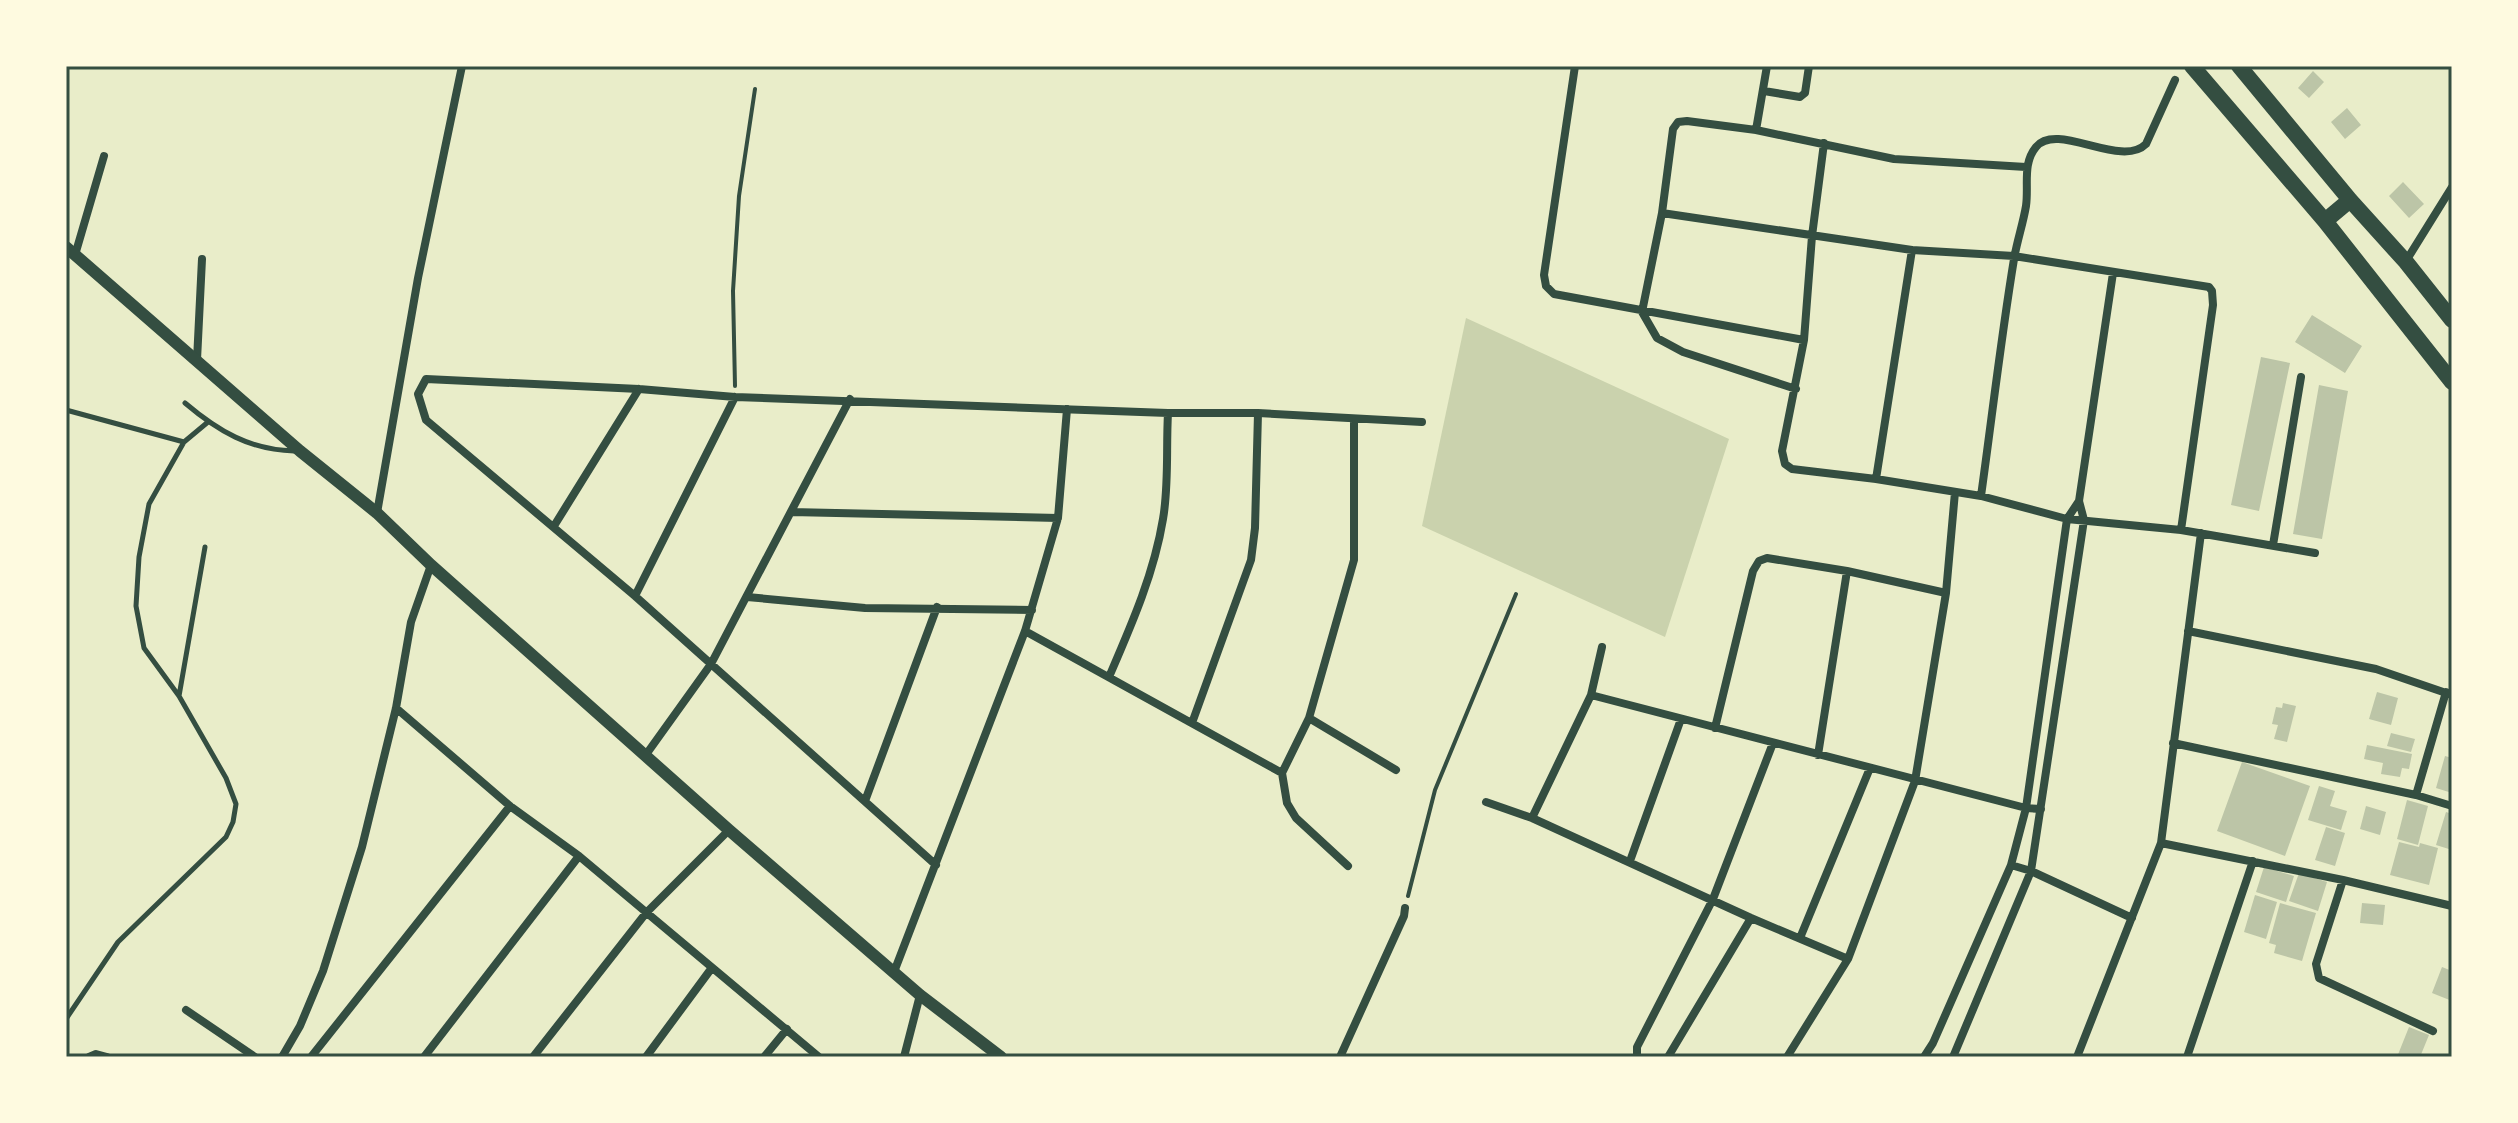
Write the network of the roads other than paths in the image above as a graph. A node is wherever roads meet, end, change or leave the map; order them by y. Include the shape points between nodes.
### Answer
1 (462, 66) edge
2 (1575, 66) edge
3 (1767, 66) edge
4 (1809, 66) edge
5 (2192, 66) edge
6 (2239, 66) edge
7 (2175, 80) dead end
8 (1764, 91) junction
9 (1756, 130) junction
10 (1824, 143) junction
11 (104, 156) dead end
12 (2026, 167) junction
13 (2452, 187) edge
14 (2350, 200) junction
15 (1662, 213) junction
16 (2325, 221) junction
17 (1812, 236) junction
18 (1912, 250) junction
19 (70, 251) edge
20 (2014, 256) junction
21 (202, 259) dead end
22 (2406, 262) junction
23 (2113, 273) junction
24 (1642, 312) junction
25 (2452, 320) edge
26 (1804, 340) junction
27 (197, 360) junction
28 (2301, 377) dead end
29 (2452, 382) edge
30 (639, 389) junction
31 (1796, 389) junction
32 (735, 397) junction
33 (850, 399) junction
34 (185, 403) dead end
35 (1067, 409) junction
36 (66, 410) edge
37 (1168, 413) junction
38 (1258, 413) junction
39 (1354, 420) junction
40 (208, 422) junction
41 (1422, 422) dead end
42 (184, 442) junction
43 (300, 451) junction
44 (1876, 479) junction
45 (1955, 492) junction
46 (1981, 496) junction
47 (2079, 501) junction
48 (791, 512) junction
49 (377, 513) junction
50 (1058, 518) junction
51 (2067, 519) junction
52 (2084, 520) junction
53 (554, 526) junction
54 (2181, 530) junction
55 (2201, 533) junction
56 (2273, 545) junction
57 (205, 547) dead end
58 (2315, 553) dead end
59 (431, 565) junction
60 (1847, 571) junction
61 (1946, 593) junction
62 (635, 596) junction
63 (747, 597) junction
64 (937, 607) junction
65 (1032, 610) junction
66 (1025, 631) junction
67 (2188, 631) junction
68 (1602, 647) dead end
69 (711, 664) junction
70 (1109, 677) junction
71 (2449, 694) edge
72 (1591, 695) junction
73 (179, 696) junction
74 (396, 708) junction
75 (1309, 718) junction
76 (1681, 719) junction
77 (1192, 723) junction
78 (1715, 728) junction
79 (1773, 743) junction
80 (2173, 743) junction
81 (1818, 755) junction
82 (645, 756) junction
83 (1870, 768) junction
84 (1396, 770) dead end
85 (1282, 773) junction
86 (1915, 781) junction
87 (2416, 795) junction
88 (865, 801) junction
89 (1486, 802) dead end
90 (510, 806) junction
91 (2452, 806) edge
92 (2026, 808) junction
93 (2041, 809) junction
94 (1532, 818) junction
95 (729, 830) junction
96 (2161, 843) junction
97 (579, 856) junction
98 (1630, 861) junction
99 (2253, 861) junction
100 (936, 865) junction
101 (2011, 865) junction
102 (1348, 866) dead end
103 (2031, 871) junction
104 (2343, 880) junction
105 (1713, 899) junction
106 (2452, 906) edge
107 (1405, 908) road end
108 (646, 913) junction
109 (1751, 918) junction
110 (2132, 918) junction
111 (1800, 938) junction
112 (1848, 959) junction
113 (711, 969) junction
114 (894, 972) junction
115 (920, 995) junction
116 (186, 1010) dead end
117 (67, 1014) edge
118 (787, 1029) junction
119 (2433, 1031) dead end
120 (89, 1057) edge
121 (107, 1057) edge
122 (255, 1057) edge
123 (282, 1057) edge
124 (311, 1057) edge
125 (424, 1057) edge
126 (533, 1057) edge
127 (646, 1057) edge
128 (764, 1057) edge
129 (819, 1057) edge
130 (904, 1057) edge
131 (1001, 1057) edge
132 (1340, 1057) edge
133 (1637, 1057) edge
134 (1668, 1057) edge
135 (1787, 1057) edge
136 (1924, 1057) edge
137 (1953, 1057) edge
138 (2077, 1057) edge
139 (2187, 1057) edge

1 - 49 street
2 - 24 street via 1546,286 1554,294
3 - 8 street
4 - 8 street via 1800,97
5 - 16 highway
6 - 14 highway
7 - 12 street via 2140,150 2126,153 2068,140 2044,141
8 - 9 street
9 - 10 street
9 - 15 street via 1678,122
10 - 12 street via 1894,159
10 - 17 street
11 - 19 street
12 - 20 street via 2028,193
13 - 22 street
14 - 16 highway
14 - 22 highway
15 - 17 street
15 - 24 street
16 - 29 highway
17 - 18 street
17 - 26 street
18 - 20 street
18 - 44 street
19 - 27 street
20 - 23 street
20 - 46 street
21 - 27 street
22 - 25 highway
23 - 47 street
23 - 54 street via 2204,284 2212,291
24 - 26 street
24 - 31 street via 1657,338 1683,352
26 - 31 street
27 - 43 street
28 - 56 street
30 - 32 street
30 - 53 street
30 - 53 street via 426,379 421,386 418,394 426,420
31 - 44 street via 1782,451 1785,464
32 - 33 street
32 - 62 street
33 - 35 street
33 - 48 street
34 - 40 lane
35 - 37 street
35 - 50 street
36 - 42 lane
37 - 38 street
37 - 70 street via 1164,516 1156,554
38 - 39 street
38 - 77 street via 1251,560
39 - 41 street
39 - 75 street via 1354,560
40 - 42 lane
40 - 43 lane via 269,450
42 - 73 lane via 149,504 136,606 144,648
43 - 49 street
44 - 45 street
45 - 46 street
45 - 61 street
46 - 51 street
47 - 51 street
47 - 52 street
48 - 50 street
48 - 63 street
49 - 59 street
50 - 65 street
51 - 52 street
51 - 92 street
52 - 54 street
52 - 93 street
53 - 62 street
54 - 55 street
55 - 56 street
55 - 67 street
56 - 58 street
57 - 73 lane
59 - 74 street via 411,622
59 - 82 street
60 - 61 street
60 - 78 street via 1759,561
60 - 81 street
61 - 86 street
62 - 69 street
63 - 64 street via 865,608
63 - 69 street
64 - 65 street
64 - 88 street
65 - 66 street
66 - 70 street
66 - 100 street
67 - 71 street via 2376,669
67 - 80 street
68 - 72 street
69 - 82 street
69 - 88 street
70 - 77 street
71 - 87 street
72 - 76 street
72 - 94 street
73 - 117 lane via 226,778 236,804 233,822 226,837 118,942
74 - 90 street
74 - 123 street via 339,923 304,1019
75 - 84 street
75 - 85 street
76 - 78 street
76 - 98 street
77 - 85 street
78 - 79 street
79 - 81 street
79 - 105 street
80 - 87 street
80 - 96 street
81 - 83 street
82 - 95 street
83 - 86 street
83 - 111 street
85 - 102 street via 1287,803 1296,818
86 - 92 street
86 - 112 street
87 - 91 street
88 - 100 street
89 - 94 street
90 - 97 street
90 - 124 street
92 - 93 street
92 - 101 street
93 - 103 street
94 - 98 street
95 - 108 street
95 - 114 street
96 - 99 street
96 - 110 street
97 - 108 street
97 - 125 street
98 - 105 street
99 - 104 street
99 - 139 street
100 - 114 street
101 - 103 street
101 - 136 street
103 - 110 street
103 - 137 street
104 - 106 street
104 - 119 street via 2316,964 2319,978
105 - 109 street
105 - 133 street via 1637,1047
107 - 132 street
108 - 113 street
108 - 126 street
109 - 111 street
109 - 134 street
110 - 138 street
111 - 112 street
112 - 135 street
113 - 118 street
113 - 127 street
114 - 115 street
115 - 130 street
115 - 131 street
116 - 122 street
118 - 128 street
118 - 129 street
120 - 121 street

